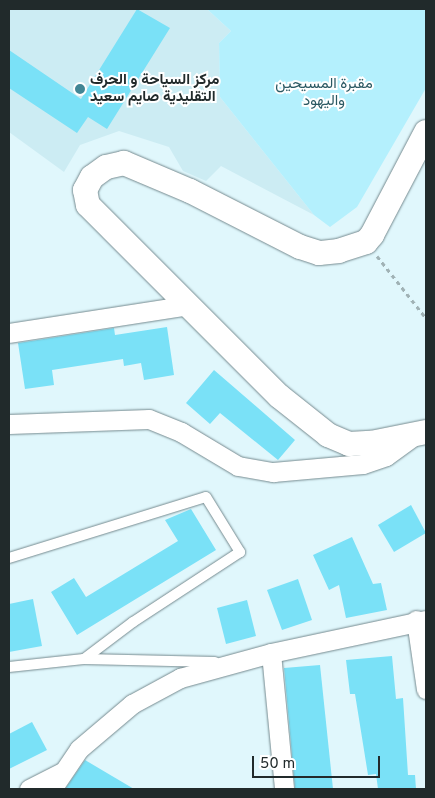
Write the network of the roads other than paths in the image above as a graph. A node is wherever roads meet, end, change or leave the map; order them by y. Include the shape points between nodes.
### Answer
1 (426, 132) edge
2 (189, 305) junction
3 (9, 333) edge
4 (9, 424) edge
5 (421, 433) edge
6 (9, 558) edge
7 (421, 620) edge
8 (271, 653) junction
9 (84, 659) junction
10 (236, 663) junction
11 (9, 667) edge
12 (426, 689) edge
13 (65, 770) junction
14 (29, 789) edge
15 (52, 789) edge
16 (284, 789) edge

1 - 2 street via 366,242 339,251 318,253 124,163 106,167 92,177 85,190 88,204
2 - 3 street
2 - 5 street via 279,396 328,436 348,444
4 - 5 street via 149,420 181,432 238,466 273,472 363,464 386,456
6 - 9 lane via 206,497 240,552 133,622
7 - 8 street
7 - 12 street
8 - 10 street
8 - 16 street
9 - 10 lane
9 - 11 lane
10 - 13 street via 180,678 132,704 80,749
13 - 14 street
13 - 15 street

